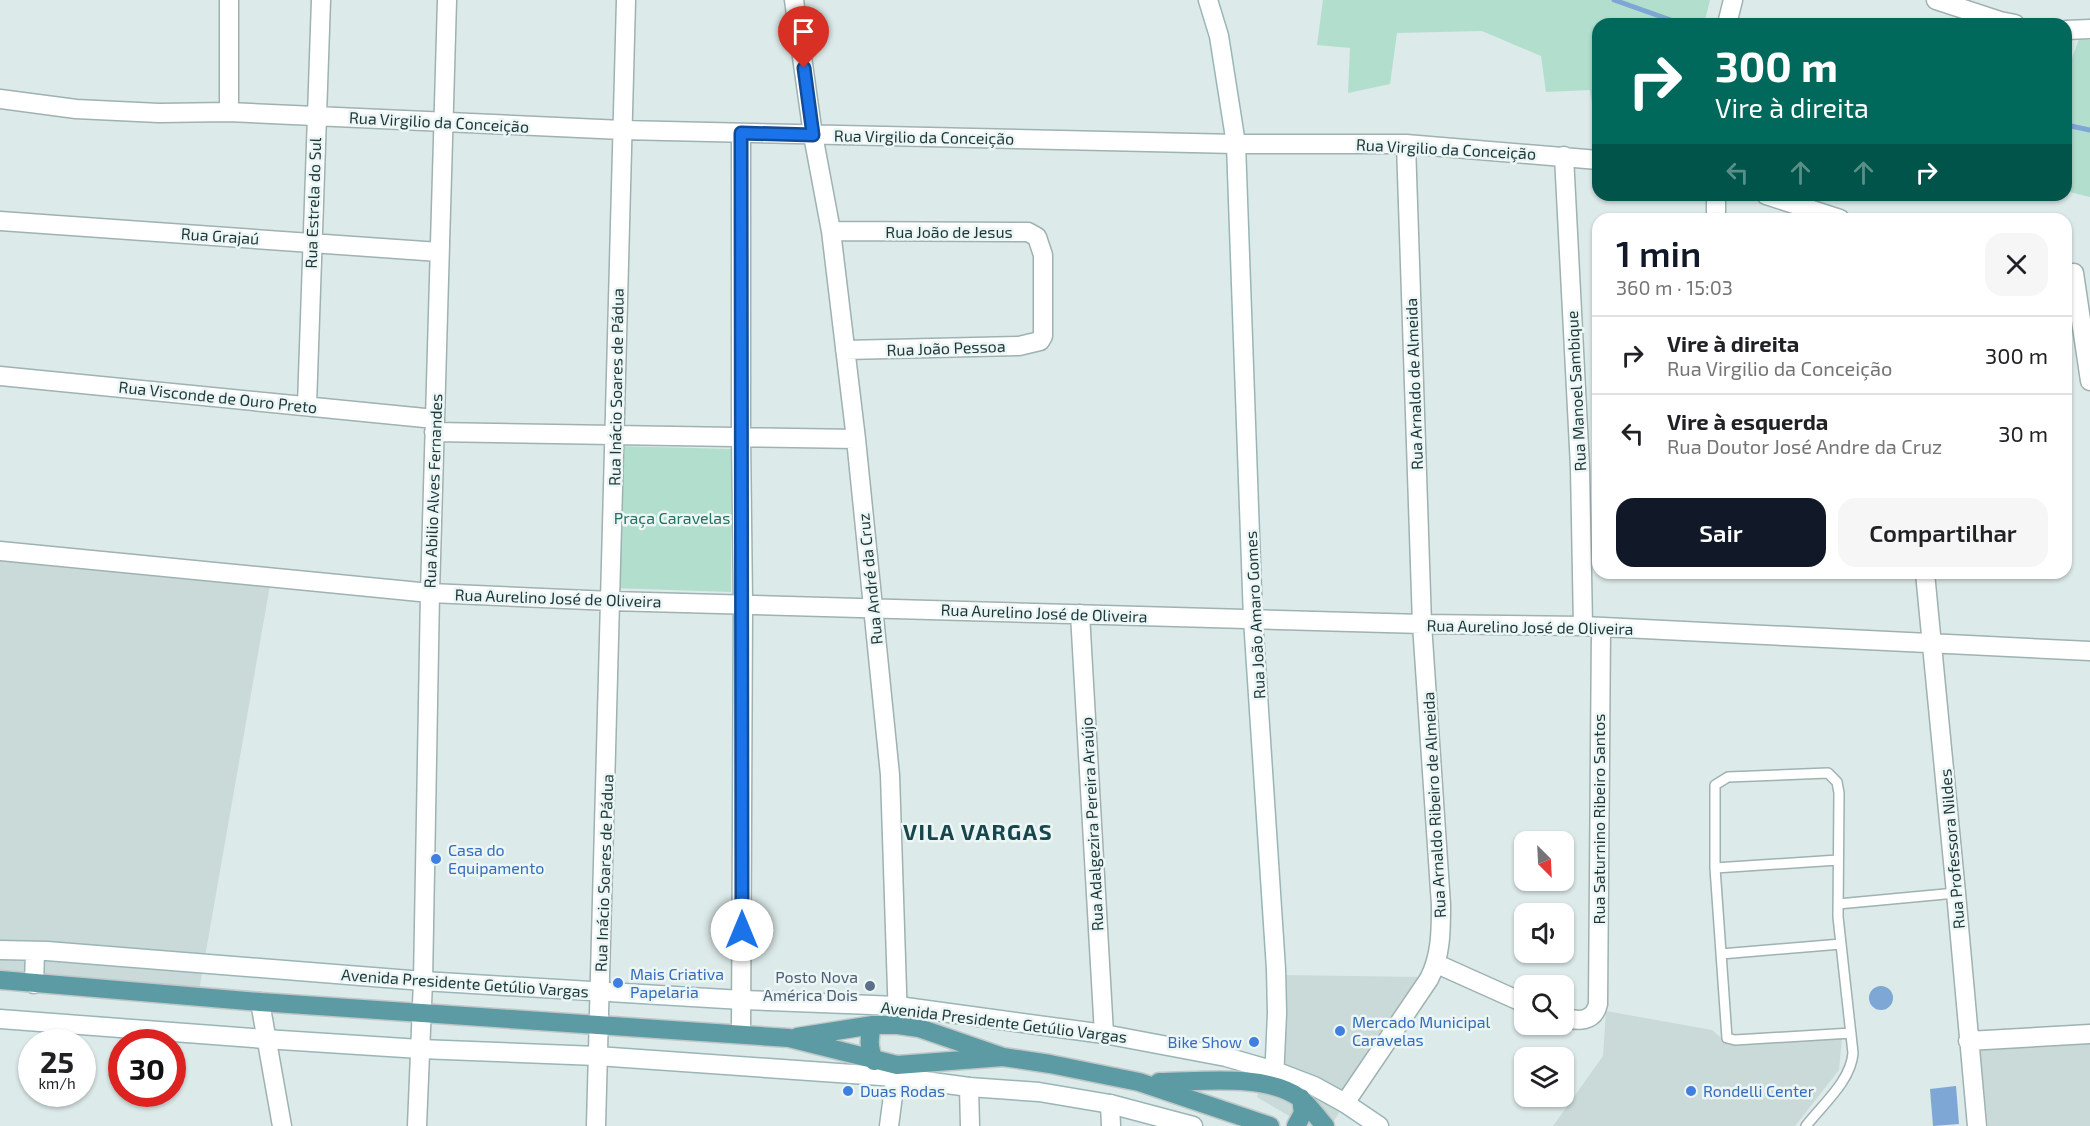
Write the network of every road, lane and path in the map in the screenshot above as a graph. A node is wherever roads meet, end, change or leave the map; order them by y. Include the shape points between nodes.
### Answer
1 (229, 0) edge
2 (321, 0) edge
3 (447, 0) edge
4 (626, 0) edge
5 (794, 0) edge
6 (1208, 0) edge
7 (1733, 0) edge
8 (1936, 0) edge
9 (1728, 18) edge
10 (1991, 18) edge
11 (2090, 29) edge
12 (2072, 30) edge
13 (0, 99) edge
14 (229, 112) junction
15 (316, 116) junction
16 (442, 123) junction
17 (622, 130) junction
18 (741, 133) junction
19 (813, 135) junction
20 (1236, 144) junction
21 (1407, 144) junction
22 (1564, 156) junction
23 (1592, 159) edge
24 (1784, 201) edge
25 (1822, 213) edge
26 (0, 221) edge
27 (831, 231) junction
28 (311, 242) junction
29 (440, 252) junction
30 (2076, 273) edge
31 (1043, 336) joint
32 (845, 350) junction
33 (0, 376) edge
34 (2090, 381) edge
35 (307, 405) junction
36 (435, 426) junction
37 (614, 436) junction
38 (741, 437) junction
39 (856, 439) junction
40 (0, 551) edge
41 (1926, 579) edge
42 (430, 592) junction
43 (611, 601) junction
44 (743, 603) junction
45 (873, 608) junction
46 (1080, 614) junction
47 (1253, 619) junction
48 (1422, 624) junction
49 (1592, 627) junction
50 (1932, 644) junction
51 (2090, 651) edge
52 (1839, 860) junction
53 (1715, 868) junction
54 (1956, 893) junction
55 (1838, 903) junction
56 (1841, 944) junction
57 (0, 950) edge
58 (35, 951) junction
59 (1721, 954) junction
60 (1437, 964) junction
61 (0, 980) edge
62 (423, 981) junction
63 (34, 984) junction
64 (600, 991) junction
65 (742, 999) junction
66 (1514, 999) edge
67 (260, 1002) junction
68 (898, 1006) junction
69 (421, 1013) junction
70 (0, 1019) edge
71 (1574, 1020) edge
72 (873, 1025) junction
73 (898, 1025) junction
74 (599, 1026) junction
75 (926, 1031) junction
76 (1851, 1033) junction
77 (741, 1034) junction
78 (1104, 1034) junction
79 (2090, 1034) edge
80 (789, 1038) junction
81 (265, 1039) junction
82 (1968, 1041) junction
83 (420, 1049) junction
84 (597, 1056) junction
85 (1003, 1057) junction
86 (874, 1061) junction
87 (919, 1063) junction
88 (896, 1071) junction
89 (1274, 1078) junction
90 (1139, 1082) junction
91 (1243, 1082) junction
92 (969, 1087) junction
93 (1301, 1098) junction
94 (1345, 1103) junction
95 (1110, 1104) junction
96 (1234, 1113) junction
97 (282, 1126) edge
98 (417, 1126) edge
99 (596, 1126) edge
100 (889, 1126) edge
101 (970, 1126) edge
102 (1111, 1126) edge
103 (1193, 1126) edge
104 (1270, 1126) edge
105 (1296, 1126) edge
106 (1325, 1126) edge
107 (1379, 1126) edge
108 (1806, 1126) edge
109 (1977, 1126) edge

1 - 14 street
2 - 15 street, Rua Estrela do Sul
3 - 16 street, Rua Abilio Alves Fernandes
4 - 17 street, Rua Inácio Soares de Pádua
5 - 19 street, Rua André da Cruz
6 - 20 street, Rua João Amaro Gomes via 1219,36
7 - 9 street
8 - 10 street
11 - 12 street
13 - 14 street, Rua Virgilio da Conceição via 76,109
14 - 15 street, Rua Virgilio da Conceição
15 - 16 street, Rua Virgilio da Conceição
15 - 28 street, Rua Estrela do Sul
16 - 17 street, Rua Virgilio da Conceição
16 - 29 street, Rua Abilio Alves Fernandes
17 - 18 street, Rua Virgilio da Conceição
17 - 37 street, Rua Inácio Soares de Pádua
18 - 19 street, Rua Virgilio da Conceição
18 - 38 street
19 - 20 street, Rua Virgilio da Conceição
19 - 27 street, Rua André da Cruz
20 - 21 street, Rua Virgilio da Conceição
20 - 47 street, Rua João Amaro Gomes
21 - 22 street, Rua Virgilio da Conceição
21 - 48 street, Rua Arnaldo de Almeida
22 - 23 street, Rua Virgilio da Conceição
22 - 49 street, Rua Manoel Sambique
24 - 25 street
26 - 28 street, Rua Grajaú
27 - 31 street, Rua João de Jesus via 1028,232 1037,237 1043,255
27 - 32 street, Rua André da Cruz
28 - 29 street, Rua Grajaú
28 - 35 street, Rua Estrela do Sul
29 - 36 street, Rua Abilio Alves Fernandes
30 - 34 street
31 - 32 street, Rua João Pessoa via 1040,341 1026,345
32 - 39 street, Rua André da Cruz
33 - 35 street, Rua Visconde de Ouro Preto
35 - 36 street, Rua Visconde de Ouro Preto
36 - 37 street, Rua Visconde de Ouro Preto
36 - 42 street, Rua Abilio Alves Fernandes
37 - 38 street, Rua Visconde de Ouro Preto
37 - 43 street, Rua Inácio Soares de Pádua
38 - 39 street, Rua Visconde de Ouro Preto
38 - 44 street
39 - 45 street, Rua André da Cruz
40 - 42 street, Rua Aurelino José de Oliveira
41 - 50 street, Rua Professora Nildes
42 - 43 street, Rua Aurelino José de Oliveira
42 - 62 street, Rua Abilio Alves Fernandes
43 - 44 street, Rua Aurelino José de Oliveira
43 - 64 street, Rua Inácio Soares de Pádua
44 - 45 street, Rua Aurelino José de Oliveira
44 - 65 street
45 - 46 street, Rua Aurelino José de Oliveira
45 - 68 street, Rua André da Cruz via 890,775
46 - 47 street, Rua Aurelino José de Oliveira
46 - 78 street, Rua Adalgezira Pereira Araújo
47 - 48 street, Rua Aurelino José de Oliveira
47 - 89 street, Rua João Amaro Gomes via 1276,969
48 - 49 street, Rua Aurelino José de Oliveira
48 - 60 street, Rua Arnaldo Ribeiro de Almeida via 1441,905
49 - 50 street, Rua Aurelino José de Oliveira
49 - 71 street, Rua Saturnino Ribeiro Santos via 1597,1010 1591,1017
50 - 51 street, Rua Aurelino José de Oliveira
50 - 54 street, Rua Professora Nildes
52 - 53 lane
52 - 53 lane via 1839,793 1837,782 1828,773 1728,777 1715,784
52 - 55 lane
53 - 59 lane
54 - 55 lane
54 - 82 street, Rua Professora Nildes
55 - 56 lane
56 - 59 lane
56 - 76 lane
57 - 58 street, Avenida Presidente Getúlio Vargas
58 - 62 street, Avenida Presidente Getúlio Vargas
58 - 63 street
59 - 76 lane via 1727,1038 1735,1041
60 - 66 street
60 - 94 street, Rua Arnaldo Ribeiro de Almeida
61 - 63 main road, Avenida Presidente Getúlio Vargas
62 - 64 street, Avenida Presidente Getúlio Vargas
62 - 69 street, Rua Abilio Alves Fernandes
63 - 67 main road, Avenida Presidente Getúlio Vargas
64 - 65 street, Avenida Presidente Getúlio Vargas
64 - 74 street, Rua Inácio Soares de Pádua
65 - 68 street, Avenida Presidente Getúlio Vargas
65 - 77 street
67 - 69 main road, Avenida Presidente Getúlio Vargas
67 - 81 street
68 - 73 street, Rua André da Cruz
68 - 78 street, Avenida Presidente Getúlio Vargas
69 - 74 main road, Avenida Presidente Getúlio Vargas
69 - 83 street, Rua Abilio Alves Fernandes
70 - 81 street, Avenida Presidente Getúlio Vargas
72 - 73 main road, Avenida Presidente Getúlio Vargas
72 - 80 main road, Avenida Presidente Getúlio Vargas
72 - 86 main road via 869,1043
73 - 75 main road, Avenida Presidente Getúlio Vargas
74 - 77 main road, Avenida Presidente Getúlio Vargas
74 - 84 street, Rua Inácio Soares de Pádua
75 - 85 main road, Avenida Presidente Getúlio Vargas
75 - 87 main road via 928,1051
76 - 108 lane via 1852,1059 1847,1074
77 - 80 main road, Avenida Presidente Getúlio Vargas
78 - 89 street, Avenida Presidente Getúlio Vargas via 1215,1054
79 - 82 street
80 - 86 main road, Avenida Presidente Getúlio Vargas
81 - 83 street, Avenida Presidente Getúlio Vargas
81 - 97 street
82 - 109 street, Rua Professora Nildes
83 - 84 street, Avenida Presidente Getúlio Vargas
83 - 98 street, Rua Abilio Alves Fernandes
84 - 88 street, Avenida Presidente Getúlio Vargas
84 - 99 street, Rua Inácio Soares de Pádua
85 - 87 main road, Avenida Presidente Getúlio Vargas
85 - 90 main road, Avenida Presidente Getúlio Vargas
86 - 88 main road, Avenida Presidente Getúlio Vargas
87 - 88 main road, Avenida Presidente Getúlio Vargas
88 - 92 street, Avenida Presidente Getúlio Vargas
88 - 100 street
89 - 91 main road, Avenida Presidente Getúlio Vargas
89 - 93 main road, Avenida Presidente Getúlio Vargas
89 - 94 street, Avenida Presidente Getúlio Vargas via 1314,1086
90 - 91 main road, Avenida Presidente Getúlio Vargas
90 - 96 main road, Avenida Presidente Getúlio Vargas
91 - 96 main road via 1235,1095
92 - 95 street, Avenida Presidente Getúlio Vargas via 1039,1092
92 - 101 street
93 - 105 main road via 1303,1113
93 - 106 main road, Avenida Presidente Getúlio Vargas
94 - 107 street, Avenida Presidente Getúlio Vargas
95 - 102 street
95 - 103 street, Avenida Presidente Getúlio Vargas
96 - 104 main road, Avenida Presidente Getúlio Vargas

